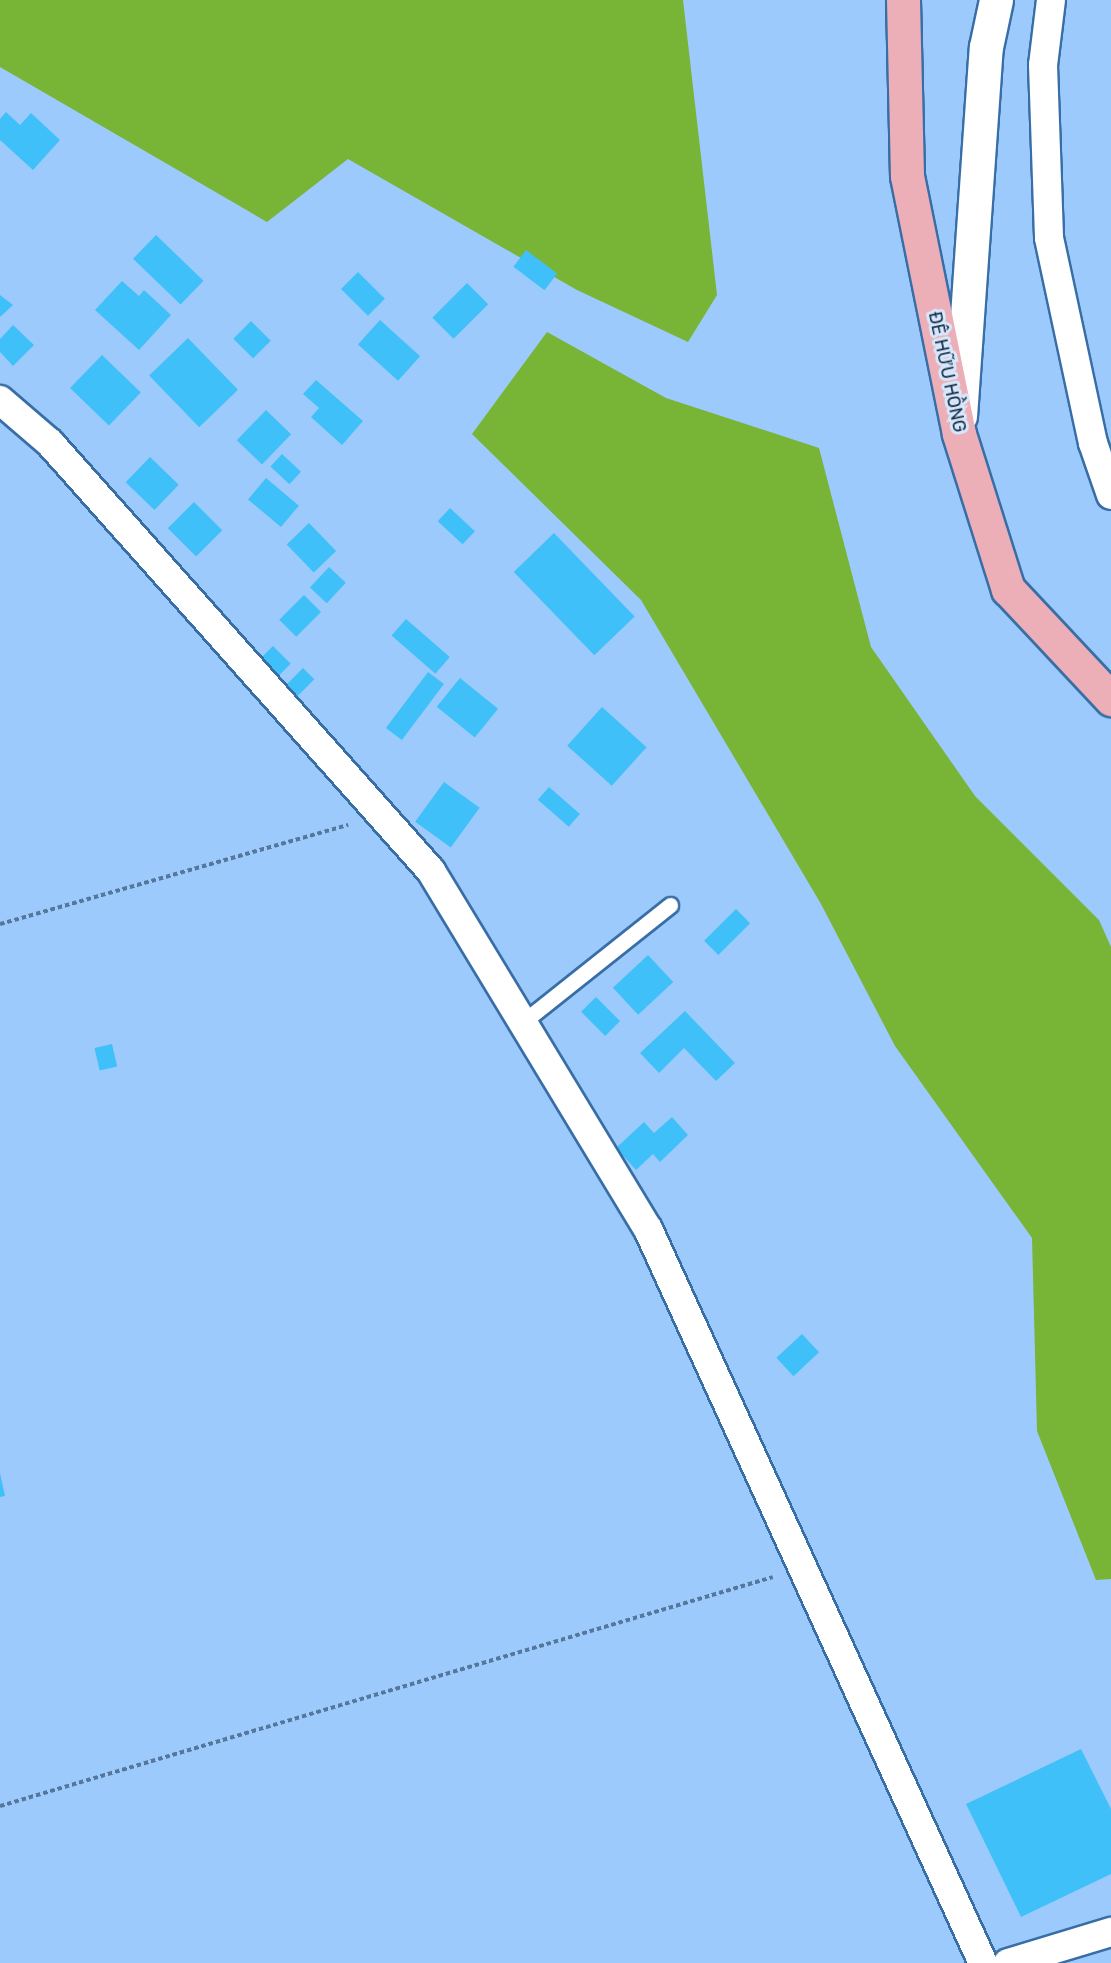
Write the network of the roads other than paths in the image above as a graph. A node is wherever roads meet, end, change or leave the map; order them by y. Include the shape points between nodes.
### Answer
1 (903, 0) edge
2 (996, 0) edge
3 (1051, 0) edge
4 (0, 400) edge
5 (959, 434) junction
6 (1111, 495) edge
7 (1111, 699) edge
8 (670, 905) dead end
9 (523, 1022) junction
10 (1111, 1932) edge
11 (983, 1963) edge
12 (1008, 1963) edge

1 - 5 main road, ĐÊ HỮU HỒNG via 907,176
2 - 5 street via 986,47
3 - 6 street via 1043,65 1049,238 1093,443
4 - 9 street via 50,443 431,872
5 - 7 main road, ĐÊ HỮU HỒNG via 1008,589
8 - 9 lane
9 - 11 street via 648,1229
10 - 12 street

